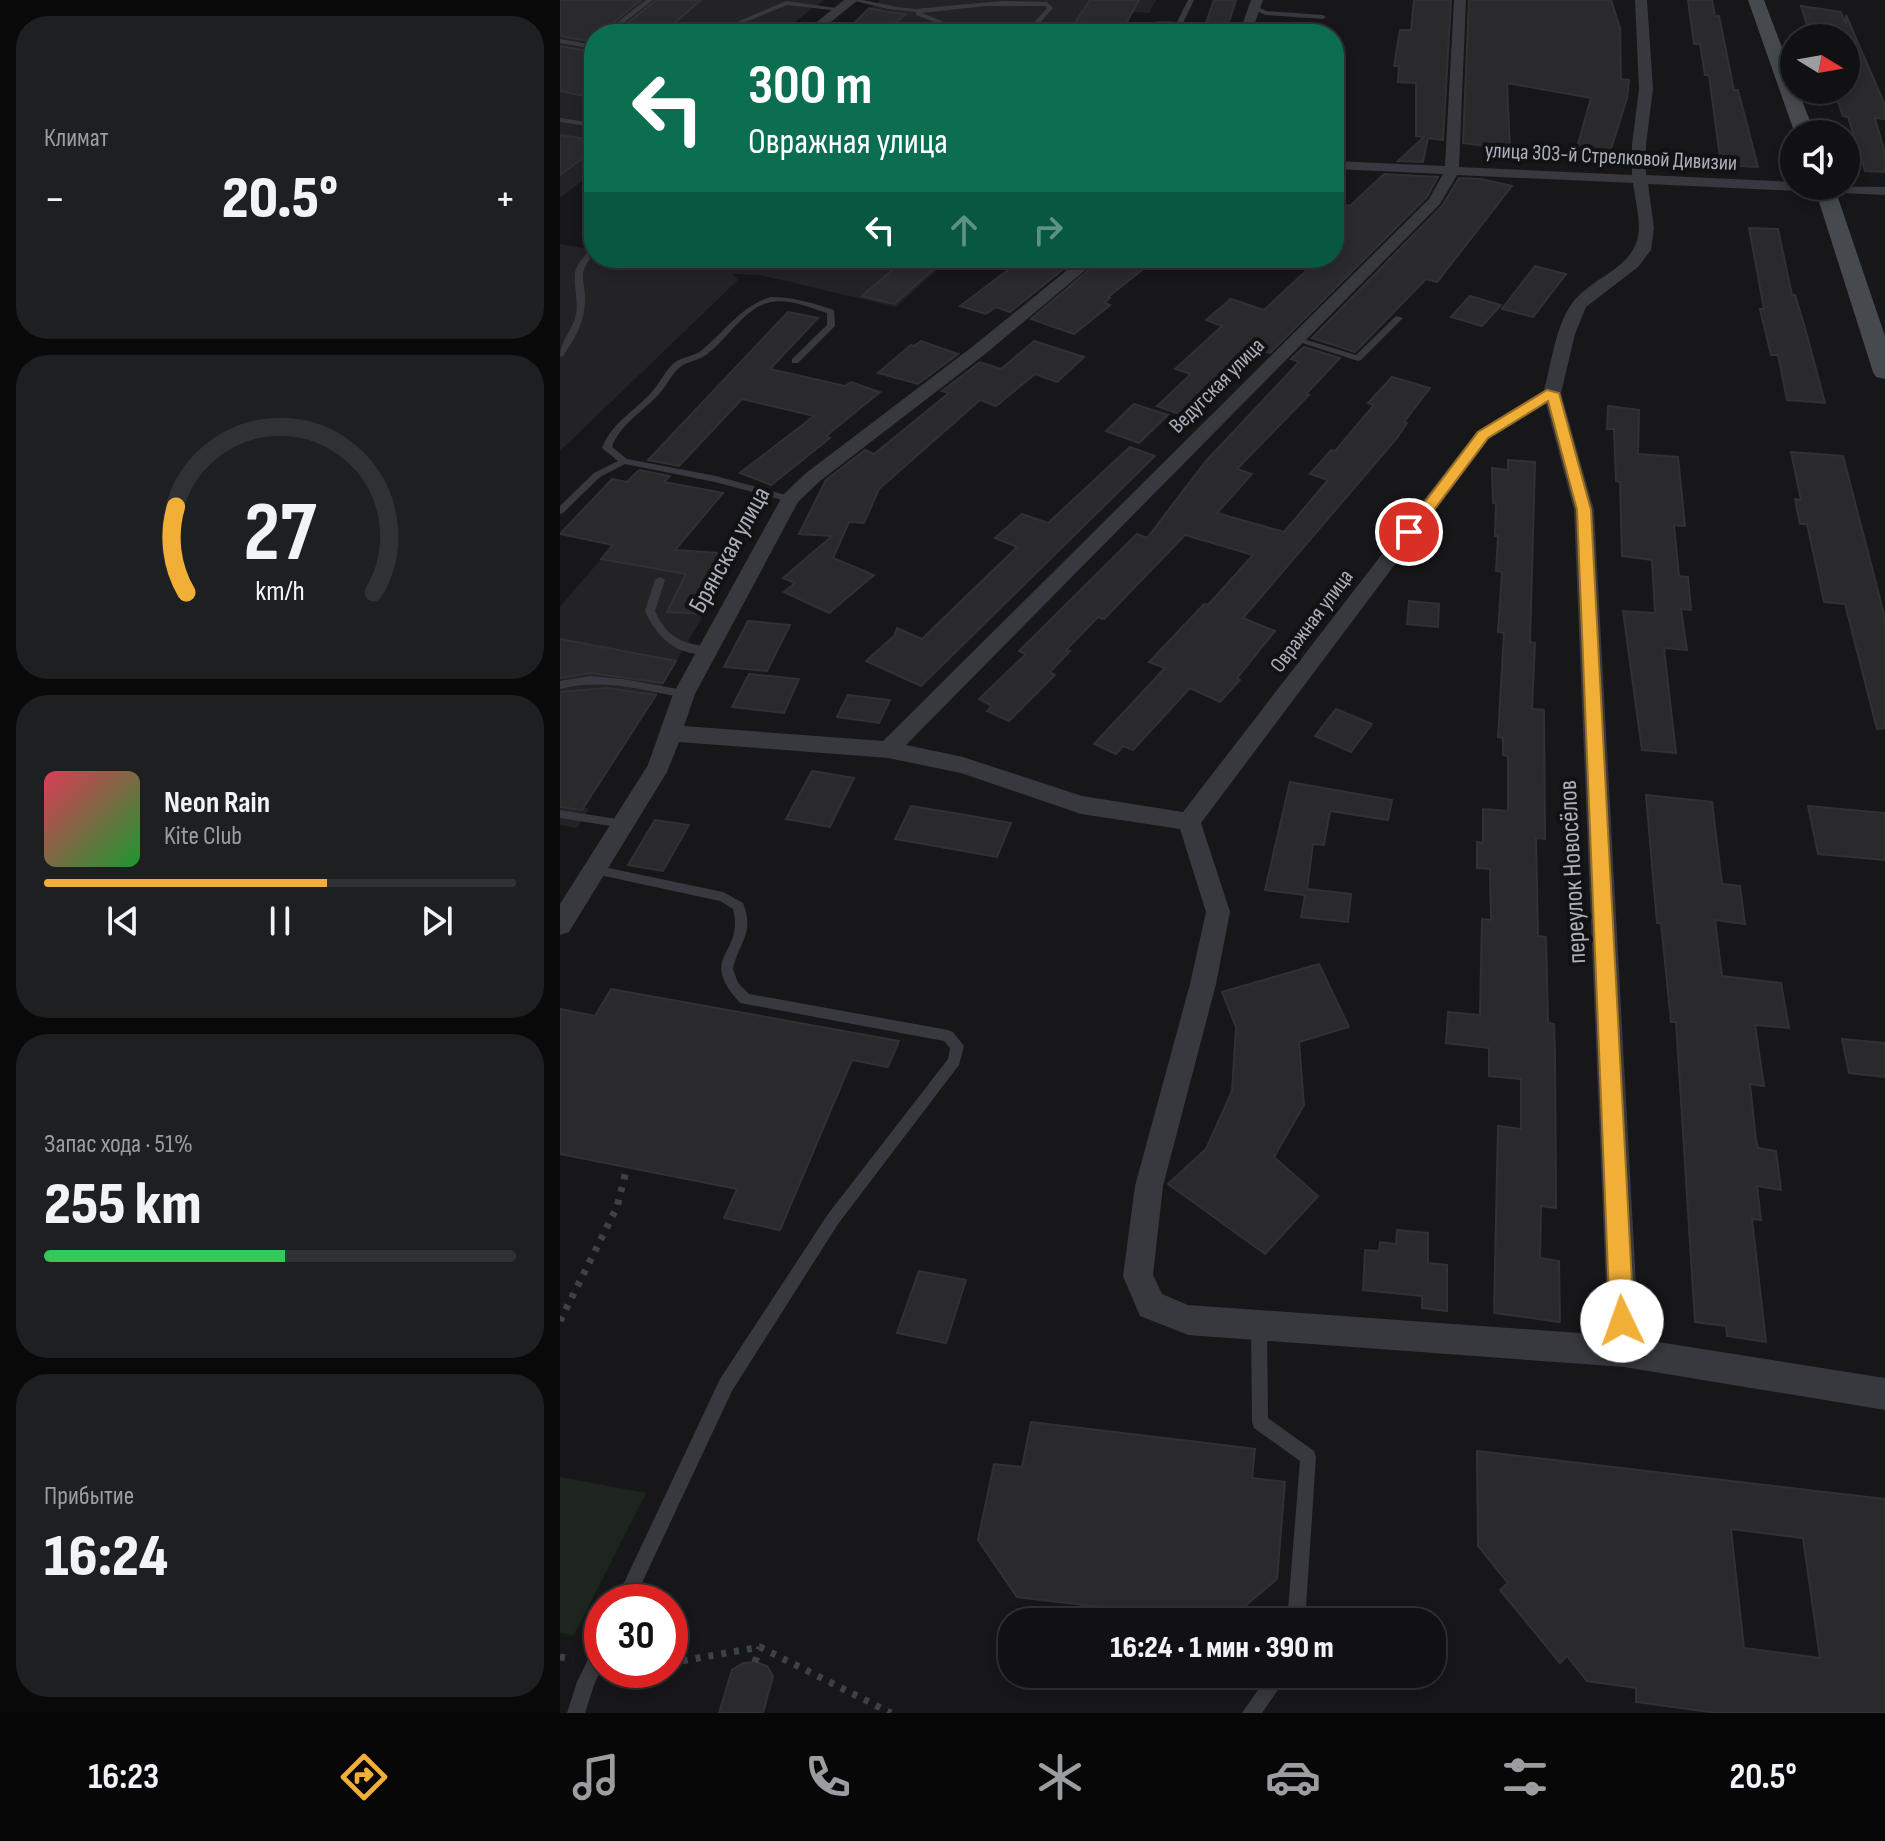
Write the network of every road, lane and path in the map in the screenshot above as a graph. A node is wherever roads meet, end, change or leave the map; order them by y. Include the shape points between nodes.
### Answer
1 (650, 0) edge
2 (853, 0) edge
3 (1191, 0) edge
4 (1460, 0) edge
5 (1641, 0) edge
6 (1756, 0) edge
7 (1051, 2) edge
8 (937, 4) edge
9 (1256, 4) edge
10 (840, 9) junction
11 (920, 11) junction
12 (1323, 17) dead end
13 (618, 24) edge
14 (736, 24) edge
15 (821, 24) edge
16 (943, 24) edge
17 (1038, 24) edge
18 (1179, 24) edge
19 (1248, 24) edge
20 (560, 41) edge
21 (584, 46) edge
22 (560, 120) edge
23 (1800, 120) edge
24 (584, 124) edge
25 (1344, 166) edge
26 (1452, 171) junction
27 (1640, 181) junction
28 (1780, 186) edge
29 (1860, 189) edge
30 (1885, 191) edge
31 (1828, 200) edge
32 (584, 264) edge
33 (1080, 268) edge
34 (1399, 318) dead end
35 (1297, 340) junction
36 (560, 354) edge
37 (795, 361) dead end
38 (1885, 372) edge
39 (1552, 393) junction
40 (624, 461) junction
41 (790, 499) junction
42 (560, 511) edge
43 (660, 580) dead end
44 (708, 651) junction
45 (560, 685) edge
46 (684, 694) junction
47 (672, 733) junction
48 (888, 750) junction
49 (560, 814) edge
50 (1189, 822) junction
51 (623, 824) junction
52 (594, 870) junction
53 (560, 925) edge
54 (627, 1167) dead end
55 (560, 1321) edge
56 (1259, 1324) junction
57 (1624, 1352) junction
58 (1885, 1394) edge
59 (632, 1584) edge
60 (1297, 1608) edge
61 (760, 1647) junction
62 (688, 1660) edge
63 (755, 1662) dead end
64 (586, 1688) edge
65 (1270, 1688) edge
66 (576, 1713) edge
67 (891, 1713) edge
68 (1251, 1713) edge

1 - 13 lane
2 - 10 street
2 - 11 lane
3 - 18 lane
4 - 26 street, Ведугская улица
5 - 27 street via 1646,81
6 - 23 main road
7 - 8 lane
7 - 17 lane
8 - 11 lane
9 - 12 lane via 1265,13
9 - 19 street
10 - 14 lane via 786,3
10 - 15 street
11 - 16 lane
20 - 21 lane
22 - 24 lane
25 - 26 street, улица 303-й Стрелковой Дивизии
26 - 27 street, улица 303-й Стрелковой Дивизии
26 - 35 street, Ведугская улица via 1435,201
27 - 28 street, улица 303-й Стрелковой Дивизии
27 - 39 street via 1643,251 1576,307
29 - 30 street, улица 303-й Стрелковой Дивизии
31 - 38 main road
32 - 36 lane via 579,271 579,328
33 - 41 street, Брянская улица
34 - 35 lane via 1358,358
35 - 48 street, Ведугская улица
37 - 40 lane via 831,326 831,312 783,297 746,309 705,353 684,360 612,434 607,448
39 - 50 street, Овражная улица via 1483,435
39 - 57 street, переулок Новосёлов via 1584,510
40 - 41 lane
40 - 42 lane via 597,475
41 - 44 street, Брянская улица
43 - 44 lane via 650,611 658,631 684,647
44 - 46 street, Брянская улица
45 - 46 lane via 600,681
46 - 47 street, Брянская улица
47 - 48 street
47 - 51 street, Брянская улица via 659,766
48 - 50 street via 963,765 1081,805
49 - 51 lane
50 - 56 street via 1218,912 1149,1186 1138,1276 1151,1305 1188,1320
51 - 52 street, Брянская улица
52 - 53 street, Брянская улица
52 - 59 lane via 723,897 739,906 742,926 725,965 732,986 745,999 948,1036 957,1046 954,1061 833,1219 726,1385
54 - 55 path via 617,1207
56 - 57 street
56 - 60 lane via 1260,1422 1308,1457
57 - 58 street
61 - 62 path
61 - 63 path
61 - 67 path
64 - 66 lane
65 - 68 lane

